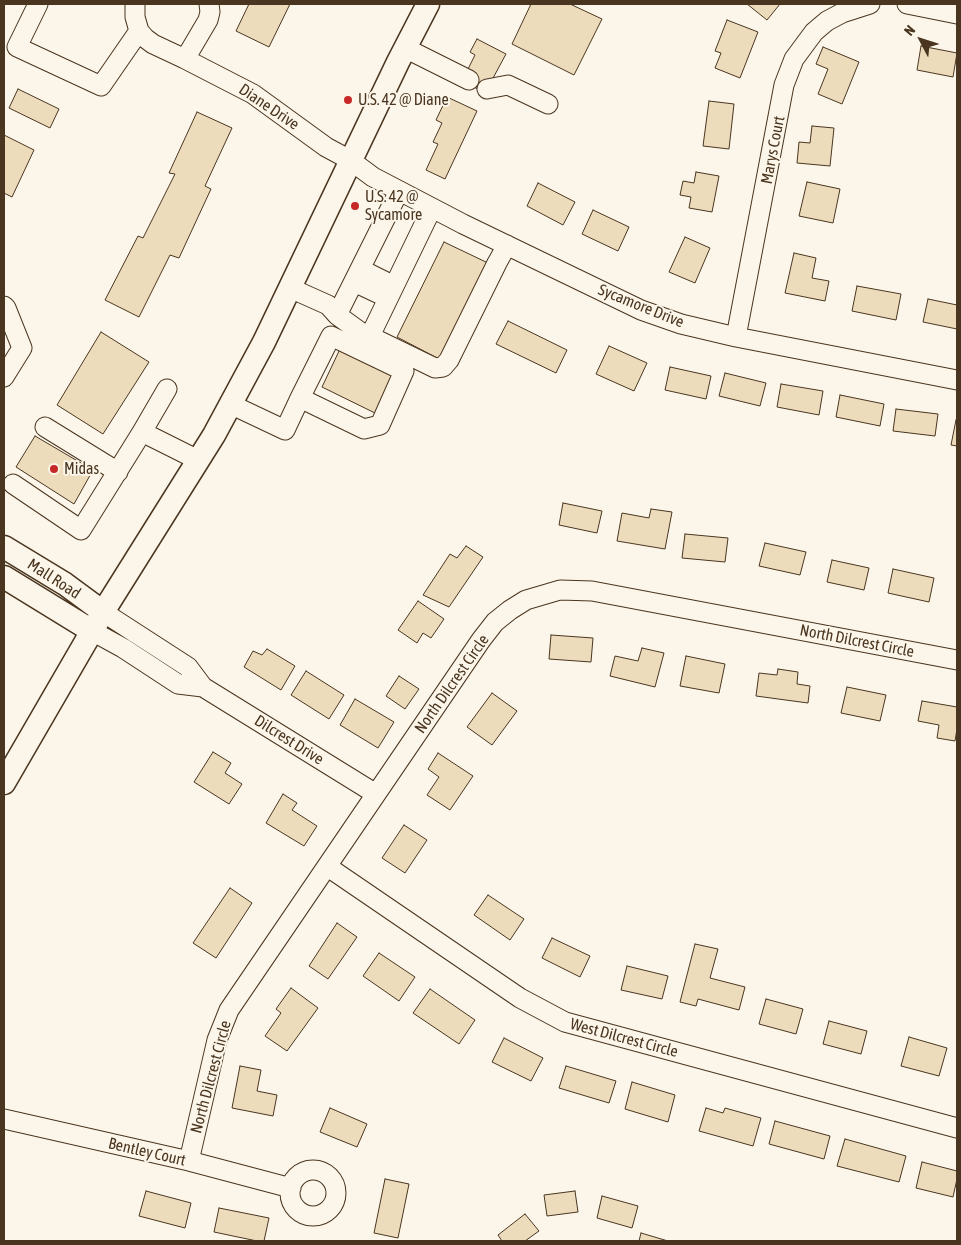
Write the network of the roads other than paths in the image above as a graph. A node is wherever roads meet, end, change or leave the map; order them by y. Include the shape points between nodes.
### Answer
1 (38, 4) edge
2 (135, 4) edge
3 (209, 4) edge
4 (428, 4) edge
5 (870, 4) edge
6 (907, 4) edge
7 (957, 14) edge
8 (139, 31) junction
9 (405, 48) junction
10 (185, 59) junction
11 (469, 80) dead end
12 (487, 89) dead end
13 (548, 104) dead end
14 (350, 160) junction
15 (399, 191) junction
16 (432, 208) junction
17 (507, 245) junction
18 (357, 275) junction
19 (290, 288) junction
20 (391, 292) junction
21 (4, 306) edge
22 (337, 315) junction
23 (370, 336) junction
24 (736, 338) junction
25 (4, 377) edge
26 (957, 380) edge
27 (167, 389) dead end
28 (300, 398) junction
29 (230, 404) junction
30 (45, 427) dead end
31 (142, 432) junction
32 (198, 460) junction
33 (118, 472) junction
34 (13, 484) dead end
35 (4, 547) edge
36 (4, 577) edge
37 (97, 622) junction
38 (957, 660) edge
39 (4, 782) edge
40 (376, 794) junction
41 (328, 867) junction
42 (4, 1119) edge
43 (957, 1128) edge
44 (189, 1162) junction
45 (290, 1188) dead end

1 - 8 street via 17,47 101,86
2 - 8 street
3 - 10 street via 208,20
4 - 9 main road
5 - 24 street, Marys Court via 842,12 827,22 814,32 794,59 784,85
6 - 7 street
8 - 10 street, Diane Drive via 153,44
9 - 11 street
9 - 14 main road
10 - 14 street, Diane Drive via 254,94 326,147
12 - 13 street via 508,85
14 - 15 street, Sycamore Drive
14 - 19 main road
15 - 16 street, Sycamore Drive
15 - 18 street
16 - 17 street, Sycamore Drive
16 - 20 street
17 - 23 street via 443,367 435,368
17 - 24 street, Sycamore Drive via 641,310
18 - 20 street
18 - 22 street
19 - 22 street via 328,306
19 - 29 main road
20 - 23 street
21 - 25 street via 22,348
22 - 23 street
24 - 26 street, Sycamore Drive
27 - 31 street
28 - 28 street via 330,336 404,372 380,425 364,429
28 - 29 street via 285,430
29 - 32 main road
30 - 33 street
31 - 32 street
31 - 33 street
32 - 37 main road
33 - 34 street via 81,530
35 - 37 main road, Mall Road via 65,584
36 - 37 main road, Mall Road
37 - 39 main road
37 - 40 street, Dilcrest Drive via 188,667 203,687
38 - 40 street, North Dilcrest Circle via 592,591 560,590 526,600 495,622
40 - 41 street, North Dilcrest Circle
41 - 43 street, West Dilcrest Circle via 520,998 565,1022
41 - 44 street, North Dilcrest Circle via 229,1010 218,1040
42 - 44 street, Bentley Court
44 - 45 street, Bentley Court

